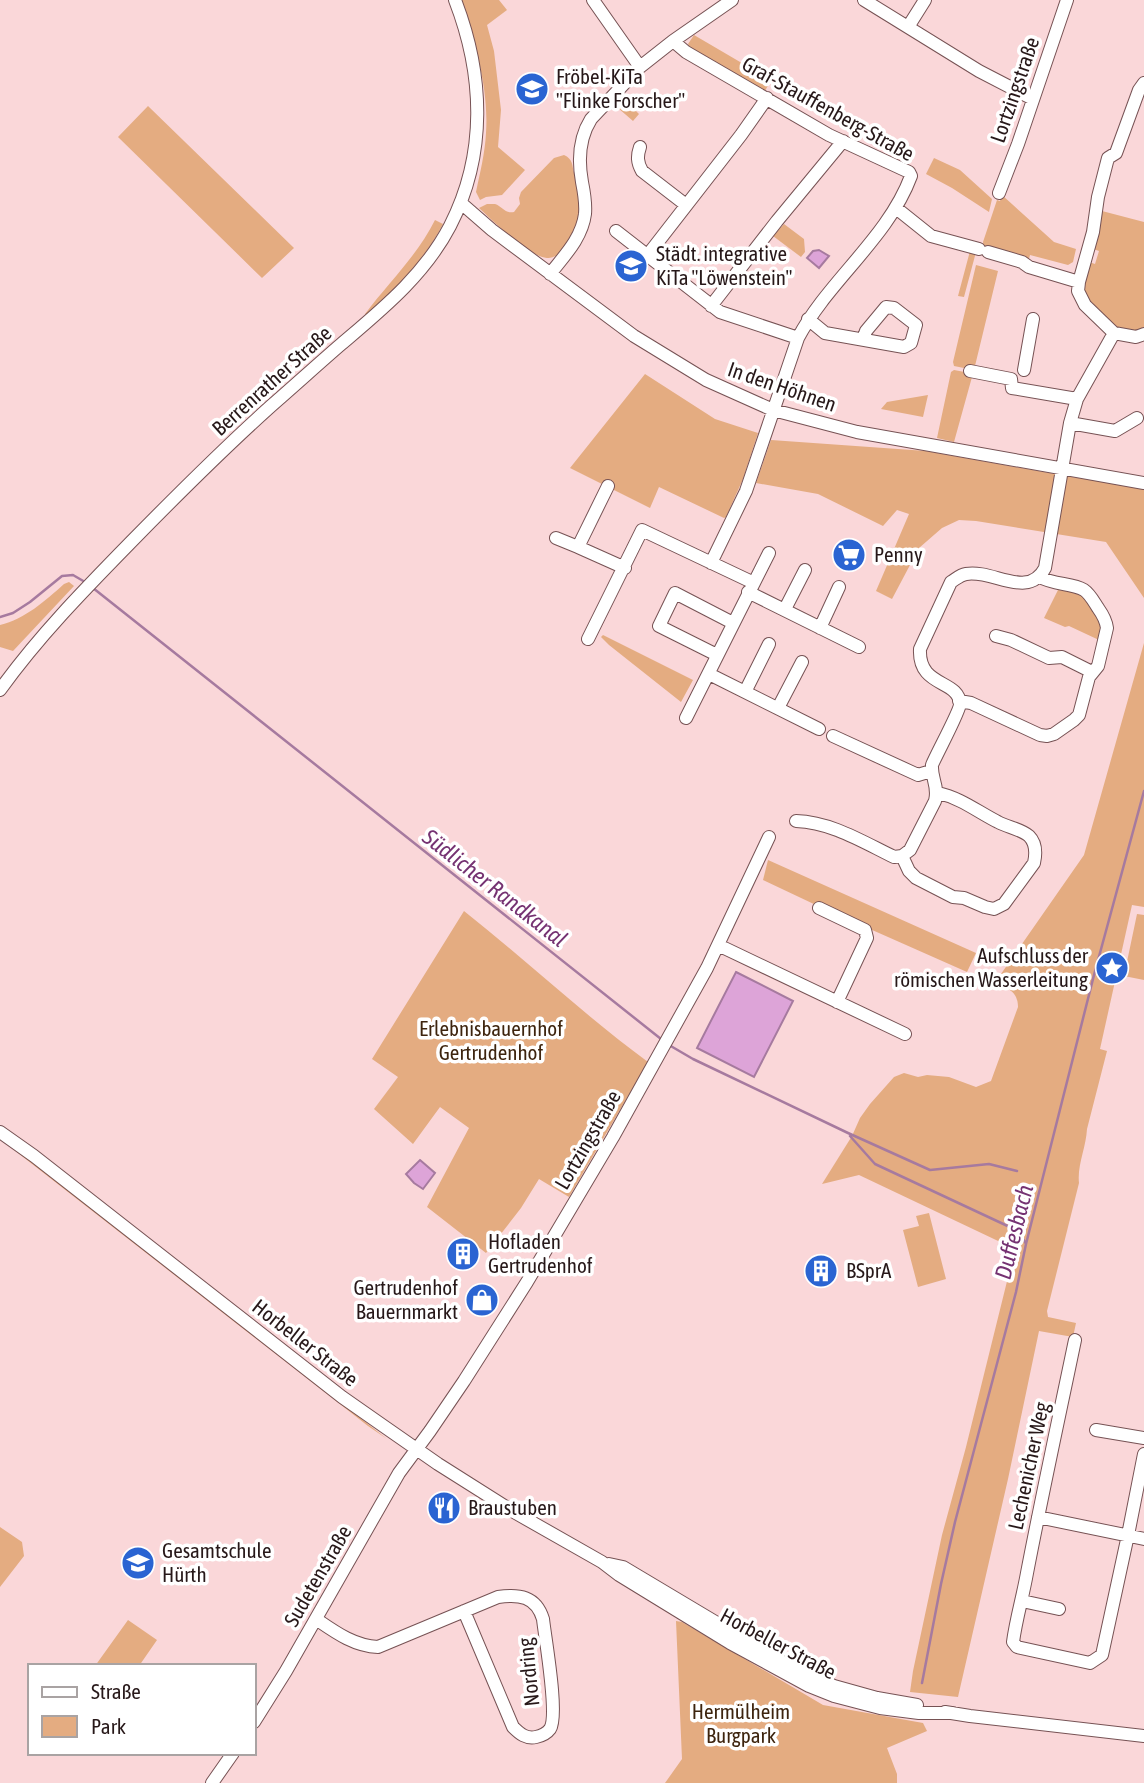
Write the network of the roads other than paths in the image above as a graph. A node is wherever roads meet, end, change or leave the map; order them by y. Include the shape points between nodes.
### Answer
1 (455, 0) edge
2 (593, 0) edge
3 (732, 0) edge
4 (864, 0) edge
5 (925, 0) edge
6 (1067, 0) edge
7 (908, 27) junction
8 (673, 41) junction
9 (640, 66) junction
10 (1144, 83) edge
11 (767, 98) junction
12 (1033, 99) junction
13 (843, 141) junction
14 (640, 147) dead end
15 (999, 193) dead end
16 (461, 203) junction
17 (686, 205) junction
18 (896, 208) junction
19 (616, 231) dead end
20 (647, 256) junction
21 (550, 274) junction
22 (1079, 282) junction
23 (711, 306) junction
24 (808, 319) junction
25 (1033, 319) dead end
26 (1114, 333) junction
27 (1144, 334) edge
28 (798, 338) junction
29 (863, 339) dead end
30 (1024, 370) junction
31 (970, 371) dead end
32 (1011, 379) junction
33 (1039, 393) junction
34 (1077, 399) junction
35 (774, 410) junction
36 (1137, 418) dead end
37 (1070, 423) junction
38 (1063, 469) junction
39 (1144, 483) edge
40 (608, 486) dead end
41 (556, 538) dead end
42 (578, 547) junction
43 (769, 553) dead end
44 (711, 562) junction
45 (625, 568) junction
46 (805, 570) dead end
47 (1040, 577) junction
48 (839, 587) dead end
49 (751, 588) junction
50 (785, 609) junction
51 (733, 622) junction
52 (820, 628) junction
53 (996, 636) dead end
54 (588, 639) dead end
55 (769, 644) dead end
56 (859, 648) dead end
57 (717, 655) junction
58 (802, 662) dead end
59 (1092, 672) junction
60 (709, 674) junction
61 (0, 690) edge
62 (745, 692) junction
63 (959, 701) junction
64 (778, 708) junction
65 (686, 718) dead end
66 (819, 729) dead end
67 (833, 736) dead end
68 (932, 771) junction
69 (938, 793) junction
70 (796, 821) dead end
71 (769, 837) dead end
72 (902, 856) junction
73 (819, 908) dead end
74 (718, 945) junction
75 (837, 1002) junction
76 (905, 1034) dead end
77 (0, 1132) edge
78 (1075, 1339) dead end
79 (1096, 1430) dead end
80 (1144, 1438) edge
81 (416, 1449) junction
82 (1144, 1454) edge
83 (1038, 1517) junction
84 (1128, 1535) junction
85 (1144, 1539) edge
86 (1022, 1601) junction
87 (1059, 1609) dead end
88 (464, 1611) junction
89 (316, 1619) junction
90 (256, 1719) edge
91 (1144, 1735) edge
92 (232, 1755) edge
93 (215, 1782) edge

1 - 16 street, Berrenrather Straße via 476,77 478,115 471,175
2 - 9 street
3 - 8 street
4 - 7 street
5 - 7 street
6 - 12 street, Lortzingstraße
7 - 12 street
8 - 9 street
8 - 11 street, Graf-Stauffenberg-Straße
9 - 21 street via 585,128 579,161 585,215 575,242
10 - 22 street via 1116,153 1108,158
11 - 13 street, Graf-Stauffenberg-Straße
11 - 17 street
12 - 15 street, Lortzingstraße
13 - 18 street, Graf-Stauffenberg-Straße via 909,172
13 - 23 street
14 - 17 street via 642,171
16 - 21 street, In den Höhnen
16 - 61 street, Berrenrather Straße via 412,280 229,445 82,592
17 - 20 street
18 - 22 street via 931,236
18 - 24 street, Graf-Stauffenberg-Straße
19 - 20 street
20 - 23 street
21 - 35 street, In den Höhnen via 680,365
22 - 26 street via 1085,305
23 - 28 street
24 - 28 street, Graf-Stauffenberg-Straße
24 - 29 street via 825,333
25 - 30 street
26 - 27 street
26 - 34 street
28 - 35 street, Graf-Stauffenberg-Straße
30 - 32 street
30 - 33 street
31 - 32 street
32 - 33 street via 1012,388
33 - 34 street
34 - 37 street
35 - 38 street, In den Höhnen via 858,432
35 - 44 street, Graf-Stauffenberg-Straße via 746,491
36 - 37 street via 1115,430
37 - 38 street
38 - 39 street, In den Höhnen
38 - 47 street
40 - 42 street
41 - 42 street
42 - 45 street
43 - 49 street
44 - 45 street via 642,530
44 - 49 street
45 - 54 street
46 - 50 street
47 - 59 street via 1083,589 1105,617 1107,628 1098,666
47 - 63 street via 1023,583 966,574 951,582 919,658 930,677 951,688
48 - 52 street
49 - 50 street
49 - 51 street
50 - 52 street
51 - 57 street
51 - 57 street via 675,593 659,626
52 - 56 street
53 - 59 street via 1049,658 1062,657
55 - 62 street
57 - 60 street
58 - 64 street
59 - 63 street via 1079,715 1046,736
60 - 62 street
60 - 65 street
62 - 64 street
63 - 68 street
64 - 66 street
67 - 68 street via 918,775
68 - 69 street
69 - 72 street via 910,850
69 - 72 street via 1027,834 1034,847 1034,863 1004,904 994,909 953,897 916,878
70 - 72 street via 811,821 894,857
71 - 74 street, Lortzingstraße
73 - 75 street via 867,933
74 - 75 street
74 - 81 street, Lortzingstraße via 527,1282
75 - 76 street
77 - 81 street, Horbeller Straße
78 - 83 street, Lechenicher Weg
79 - 80 street
81 - 89 street, Sudetenstraße
81 - 91 street, Horbeller Straße via 730,1643 834,1696 919,1713
82 - 84 street
83 - 84 street
83 - 86 street, Lechenicher Weg
84 - 85 street
84 - 86 street, Lechenicher Weg via 1102,1655 1096,1660 1090,1663 1017,1647 1013,1642
86 - 87 street
88 - 88 street, Nordring via 513,1727 528,1738 540,1736 553,1722 540,1610 534,1602 511,1595
88 - 89 street, Nordring via 378,1647 353,1642
89 - 90 street, Sudetenstraße
92 - 93 street

